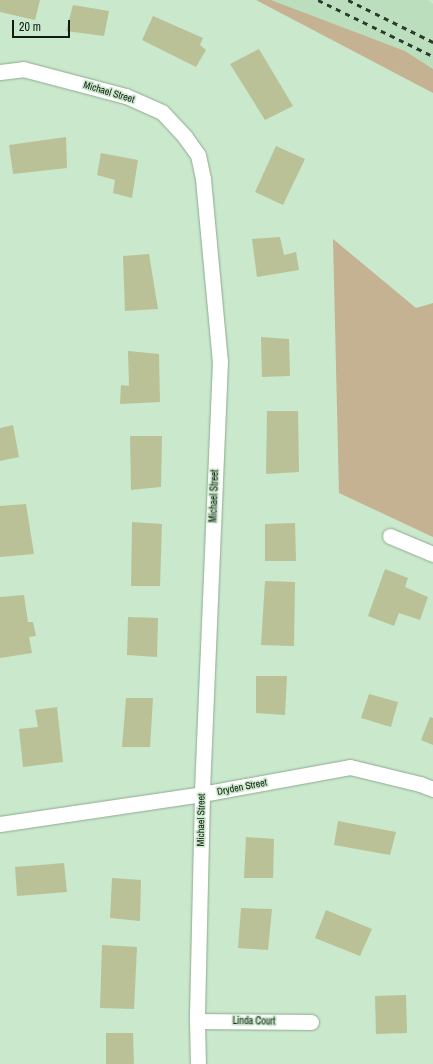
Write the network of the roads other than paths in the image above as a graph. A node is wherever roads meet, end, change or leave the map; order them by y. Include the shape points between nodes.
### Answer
1 (0, 72) edge
2 (390, 536) dead end
3 (433, 554) edge
4 (433, 789) edge
5 (202, 794) junction
6 (0, 824) edge
7 (197, 1021) junction
8 (311, 1022) dead end
9 (198, 1064) edge

1 - 5 street, Michael Street via 23,69 126,96 162,112 198,155 203,179 220,361
2 - 3 street
4 - 5 street, Dryden Street via 350,767
5 - 6 street, Dryden Street
5 - 7 street, Michael Street
7 - 8 street, Linda Court
7 - 9 street, Michael Street

